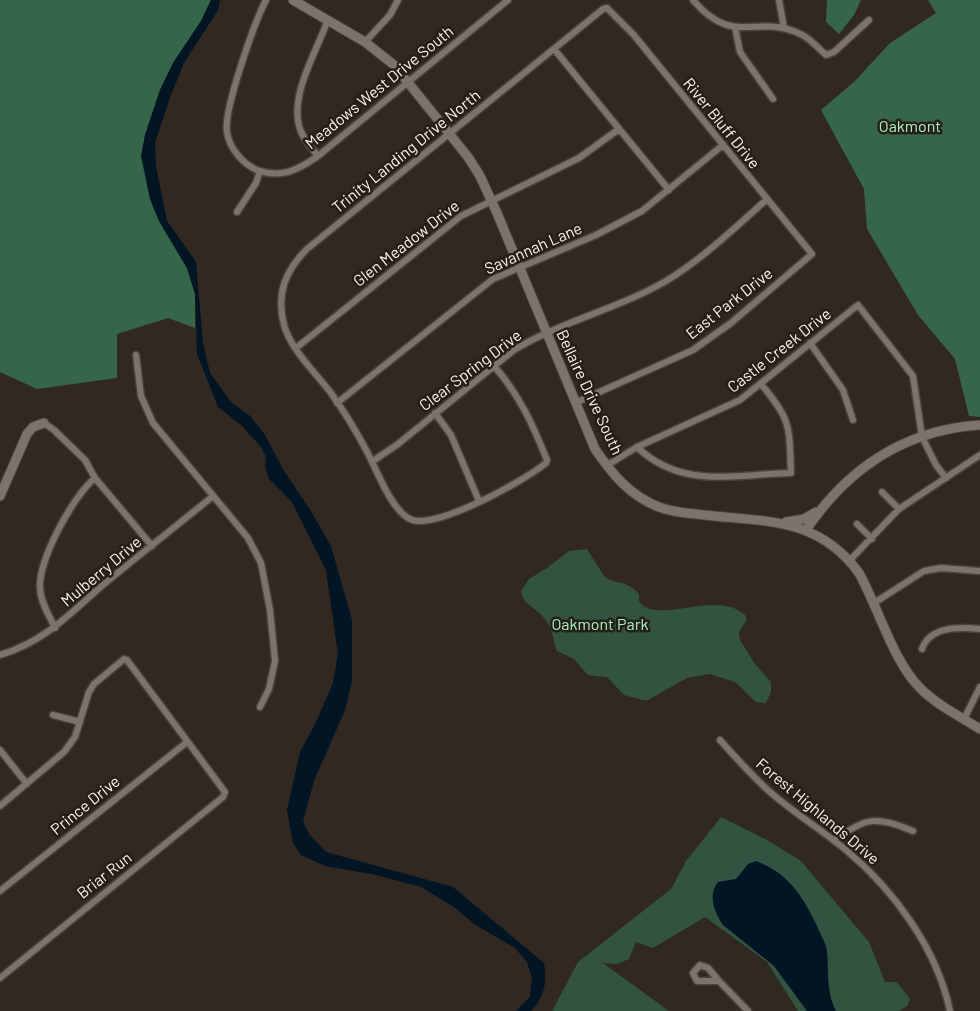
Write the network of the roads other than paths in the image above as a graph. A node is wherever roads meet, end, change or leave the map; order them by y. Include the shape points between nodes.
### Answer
1 (266, 0) edge
2 (293, 0) edge
3 (398, 0) edge
4 (506, 0) edge
5 (694, 0) edge
6 (779, 0) edge
7 (609, 9) joint
8 (869, 20) dead end
9 (327, 22) junction
10 (735, 27) junction
11 (784, 28) junction
12 (365, 42) junction
13 (554, 49) junction
14 (408, 81) junction
15 (773, 99) dead end
16 (619, 129) junction
17 (450, 133) junction
18 (723, 145) junction
19 (318, 156) junction
20 (260, 171) junction
21 (669, 190) junction
22 (492, 200) junction
23 (766, 200) junction
24 (237, 212) dead end
25 (812, 254) joint
26 (519, 266) junction
27 (546, 334) junction
28 (810, 344) junction
29 (296, 348) junction
30 (136, 355) dead end
31 (494, 366) junction
32 (760, 384) junction
33 (338, 403) junction
34 (575, 403) junction
35 (436, 413) junction
36 (852, 420) dead end
37 (44, 424) joint
38 (980, 425) edge
39 (922, 437) junction
40 (637, 447) junction
41 (980, 455) edge
42 (373, 461) junction
43 (606, 466) junction
44 (95, 478) junction
45 (946, 478) junction
46 (882, 492) dead end
47 (0, 496) edge
48 (213, 496) junction
49 (479, 500) junction
50 (820, 509) junction
51 (900, 509) junction
52 (781, 523) junction
53 (857, 524) dead end
54 (806, 530) junction
55 (872, 539) junction
56 (152, 546) junction
57 (849, 561) junction
58 (980, 571) edge
59 (874, 603) junction
60 (55, 628) junction
61 (980, 629) edge
62 (922, 650) dead end
63 (0, 655) edge
64 (980, 687) edge
65 (260, 707) dead end
66 (53, 714) dead end
67 (964, 719) junction
68 (80, 722) junction
69 (980, 729) edge
70 (720, 740) dead end
71 (187, 742) junction
72 (0, 750) edge
73 (27, 784) junction
74 (0, 806) edge
75 (913, 831) dead end
76 (833, 840) junction
77 (0, 892) edge
78 (0, 978) edge
79 (719, 981) dead end
80 (748, 1011) edge
81 (950, 1011) edge

1 - 20 street via 226,123 236,152
2 - 9 street, Bellaire Drive South
3 - 12 street via 390,15
4 - 14 street, Meadows West Drive South
5 - 10 street via 714,20
6 - 11 street
7 - 13 street, Trinity Landing Drive North via 603,9
7 - 18 street, River Bluff Drive
8 - 11 street via 834,52 826,55 805,36
9 - 12 street, Bellaire Drive South
9 - 19 street via 298,101 300,127 305,140
10 - 11 street
10 - 15 street via 740,52
12 - 14 street, Bellaire Drive South via 382,53
13 - 16 street
13 - 17 street, Trinity Landing Drive North
14 - 17 street, Bellaire Drive South
14 - 19 street, Meadows West Drive South
16 - 21 street
16 - 22 street, Glen Meadow Drive via 579,158
17 - 22 street, Bellaire Drive South via 480,176
17 - 29 street, Trinity Landing Drive North via 307,249 289,268 282,290 281,309 287,332
18 - 21 street, Savannah Lane
18 - 23 street, River Bluff Drive
19 - 20 street, Meadows West Drive South via 289,173
20 - 24 street
21 - 26 street, Savannah Lane via 642,211 610,228
22 - 26 street, Bellaire Drive South
22 - 29 street, Glen Meadow Drive via 460,216
23 - 25 street, River Bluff Drive
23 - 27 street, Clear Spring Drive via 666,281
25 - 34 street, East Park Drive via 693,350
26 - 27 street, Bellaire Drive South
26 - 33 street, Savannah Lane via 471,294
27 - 31 street, Clear Spring Drive via 514,350
27 - 34 street, Bellaire Drive South
28 - 32 street, Castle Creek Drive
28 - 36 street via 843,390
28 - 39 street, Castle Creek Drive via 858,305 913,376
29 - 33 street, Trinity Landing Drive North
30 - 48 street via 146,411 167,442
31 - 35 street, Clear Spring Drive
31 - 49 street via 518,395 547,460 509,488
32 - 40 street, Castle Creek Drive via 730,406
32 - 40 street via 776,402 789,425 791,473 717,477 692,475 661,466
33 - 42 street, Trinity Landing Drive North
34 - 43 street, Bellaire Drive South
35 - 42 street, Clear Spring Drive
35 - 49 street via 451,435
37 - 44 street via 85,460
37 - 47 street via 33,427 27,434
38 - 39 street via 957,426
39 - 45 street
39 - 50 street via 858,470
40 - 43 street, Castle Creek Drive
41 - 45 street
42 - 49 street, Trinity Landing Drive North via 394,504 411,519 422,522 440,518
43 - 52 street, Bellaire Drive South via 636,494 673,511
44 - 56 street
44 - 60 street via 80,492 66,515 40,574 42,602
45 - 51 street
46 - 51 street
48 - 56 street, Mulberry Drive
48 - 65 street via 254,548 267,586 274,661 269,689
50 - 52 street via 804,519
50 - 54 street
51 - 55 street
52 - 54 street, Bellaire Drive South
53 - 55 street
54 - 57 street, Bellaire Drive South via 825,540
55 - 57 street
56 - 60 street, Mulberry Drive
57 - 59 street, Bellaire Drive South
58 - 59 street via 941,568 924,571
59 - 67 street, Bellaire Drive South via 913,679 935,700
60 - 63 street, Mulberry Drive via 16,650
61 - 62 street via 956,628 930,636
64 - 67 street
66 - 68 street
67 - 69 street, Bellaire Drive South
68 - 71 street via 94,684 119,661 127,660 166,709
68 - 73 street via 73,741 64,752
70 - 76 street, Forest Highlands Drive via 770,792
71 - 77 street, Prince Drive
71 - 78 street, Briar Run via 225,794
72 - 73 street
73 - 74 street
75 - 76 street via 871,820 856,825
76 - 81 street, Forest Highlands Drive via 874,875 910,922 941,977
79 - 80 street

